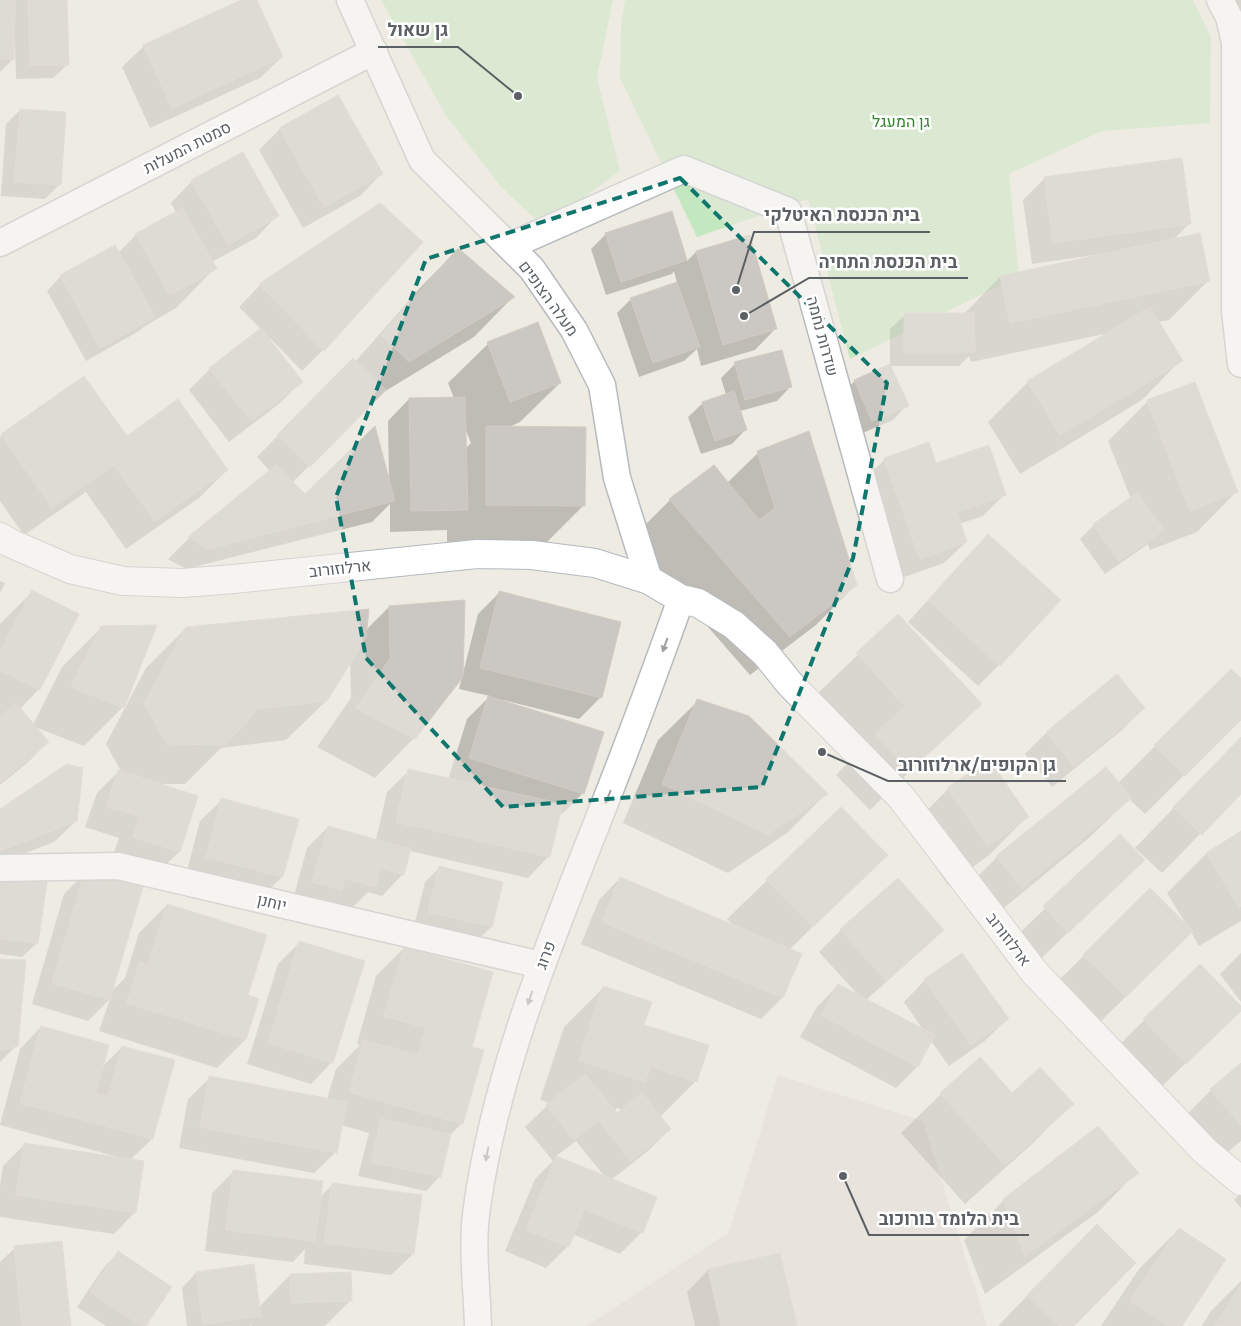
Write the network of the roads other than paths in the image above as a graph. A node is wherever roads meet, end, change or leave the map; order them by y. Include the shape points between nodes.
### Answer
1 (350, 0) edge
2 (1220, 0) edge
3 (1238, 42) edge
4 (374, 51) junction
5 (0, 243) edge
6 (510, 246) junction
7 (1238, 311) edge
8 (1241, 364) edge
9 (0, 537) edge
10 (890, 579) dead end
11 (649, 580) junction
12 (681, 599) junction
13 (0, 868) edge
14 (541, 965) junction
15 (1241, 1182) edge
16 (478, 1326) edge

1 - 4 street, מעלה הצופים
2 - 3 street
3 - 7 street
4 - 5 street, סמטת המעלות
4 - 6 street, מעלה הצופים via 422,160
6 - 10 street, שדרות נחמה via 684,169 788,211
6 - 11 street, מעלה הצופים via 532,269 574,330 602,385 617,478
7 - 8 street
9 - 11 street, ארלוזורוב via 70,568 122,581 183,583 477,554 532,555 595,563
11 - 12 street, ארלוזורוב
12 -> 14 street, פרוג via 635,729
12 - 15 street, ארלוזורוב via 698,603 734,625 765,653 790,684 901,797 1035,973 1205,1151
13 - 14 street, יוחנן via 118,866
14 -> 16 street, פרוג via 496,1106 477,1209

